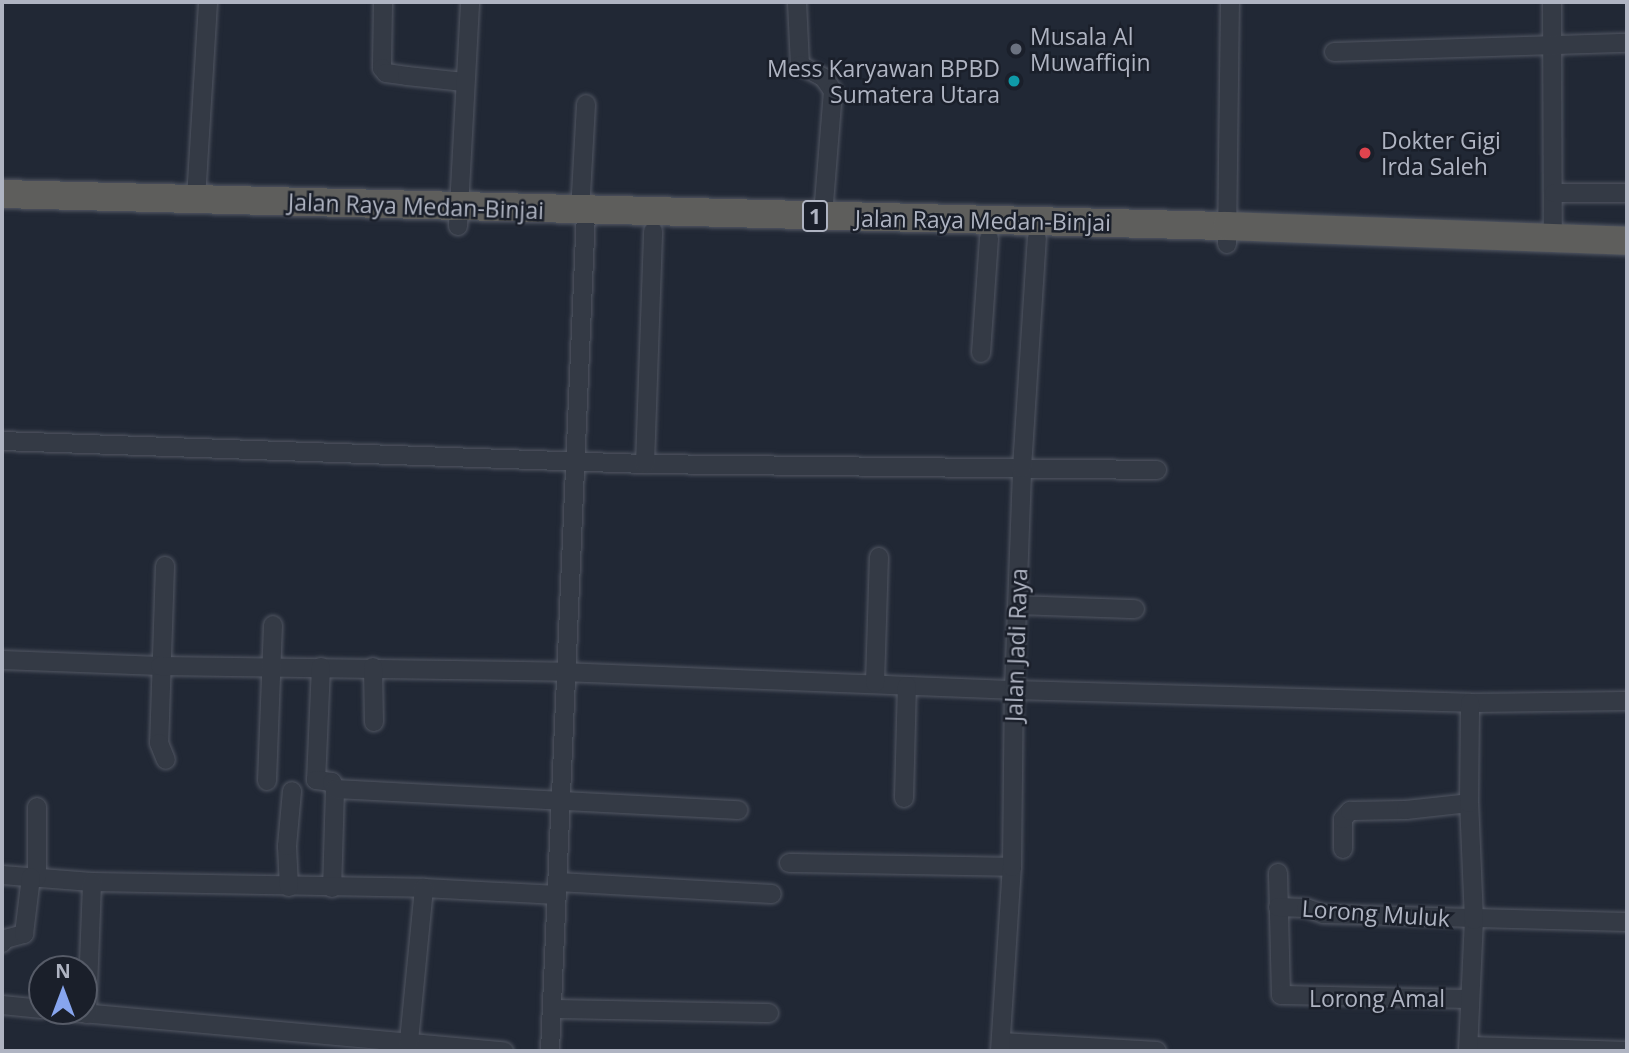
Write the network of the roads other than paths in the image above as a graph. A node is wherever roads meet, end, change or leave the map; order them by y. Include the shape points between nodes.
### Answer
1 (208, 2) edge
2 (383, 2) edge
3 (470, 2) edge
4 (797, 2) edge
5 (1230, 2) edge
6 (1552, 2) edge
7 (1627, 43) edge
8 (1553, 44) junction
9 (1334, 52) dead end
10 (464, 82) junction
11 (586, 104) dead end
12 (1554, 193) junction
13 (1627, 193) edge
14 (2, 194) edge
15 (196, 199) junction
16 (2, 214) edge
17 (824, 216) junction
18 (458, 217) junction
19 (584, 217) junction
20 (653, 231) junction
21 (1227, 235) junction
22 (989, 238) junction
23 (1037, 238) junction
24 (1553, 240) junction
25 (1627, 241) edge
26 (1627, 253) edge
27 (981, 352) dead end
28 (2, 441) edge
29 (574, 461) junction
30 (645, 464) junction
31 (1022, 468) junction
32 (1157, 470) dead end
33 (879, 557) dead end
34 (165, 566) dead end
35 (1018, 605) junction
36 (1135, 609) dead end
37 (273, 625) dead end
38 (2, 660) edge
39 (160, 666) junction
40 (321, 667) junction
41 (373, 667) junction
42 (271, 668) junction
43 (565, 672) junction
44 (875, 684) junction
45 (907, 686) junction
46 (1014, 690) junction
47 (1627, 701) edge
48 (1470, 703) junction
49 (374, 722) dead end
50 (166, 760) dead end
51 (267, 781) dead end
52 (335, 789) junction
53 (292, 791) dead end
54 (562, 799) junction
55 (904, 799) dead end
56 (1469, 803) junction
57 (37, 807) dead end
58 (738, 810) dead end
59 (1343, 849) dead end
60 (789, 863) dead end
61 (1012, 867) junction
62 (1278, 873) dead end
63 (2, 875) edge
64 (34, 877) junction
65 (92, 882) junction
66 (289, 887) junction
67 (331, 888) junction
68 (424, 888) junction
69 (558, 889) junction
70 (772, 894) dead end
71 (1278, 907) junction
72 (1474, 920) junction
73 (1627, 922) edge
74 (2, 943) edge
75 (89, 955) edge
76 (1470, 999) junction
77 (2, 1005) edge
78 (28, 1008) edge
79 (552, 1009) junction
80 (769, 1013) dead end
81 (98, 1015) edge
82 (409, 1041) junction
83 (1001, 1047) edge
84 (1468, 1049) edge
85 (504, 1051) edge
86 (550, 1051) edge
87 (1157, 1051) edge
88 (1627, 1051) edge

1 - 15 street
2 - 10 street via 382,68 386,72
3 - 10 street
4 - 17 street via 800,65 824,78 833,92
5 - 21 street
6 - 8 street
7 - 8 street
8 - 9 street
8 - 12 street
10 - 18 street
11 - 19 street
12 - 13 street
12 - 24 street
14 - 15 highway, Jalan Raya Medan-Binjai / 1
15 - 18 highway, Jalan Raya Medan-Binjai / 1
16 - 18 highway, Jalan Raya Medan-Binjai / 1
17 - 19 highway, Jalan Raya Medan-Binjai / 1
17 - 21 highway, Jalan Raya Medan-Binjai / 1
18 - 19 highway, Jalan Raya Medan-Binjai / 1
19 - 20 highway, Jalan Raya Medan-Binjai / 1
19 - 29 street
20 - 22 highway, Jalan Raya Medan-Binjai / 1
20 - 30 street
21 - 23 highway, Jalan Raya Medan-Binjai / 1
21 - 24 highway, Jalan Raya Medan-Binjai / 1
21 - 26 highway, Jalan Raya Medan-Binjai / 1
22 - 23 highway, Jalan Raya Medan-Binjai / 1
22 - 27 street
23 - 31 street, Jalan Jadi Raya
24 - 25 highway, Jalan Raya Medan-Binjai / 1
28 - 29 street
29 - 30 street
29 - 43 street
30 - 31 street
31 - 32 street
31 - 35 street, Jalan Jadi Raya
33 - 44 street
34 - 39 street
35 - 36 street
35 - 46 street, Jalan Jadi Raya
37 - 42 street
38 - 39 street
39 - 42 street
39 - 50 street via 159,743
40 - 41 street
40 - 42 street
40 - 52 street via 316,780 332,782
41 - 43 street
41 - 49 street
42 - 51 street
43 - 44 street
43 - 54 street
44 - 45 street
45 - 46 street
45 - 55 street
46 - 48 street
46 - 61 street, Jalan Jadi Raya
47 - 48 street
48 - 56 street
52 - 54 street
52 - 67 street
53 - 66 street via 287,837
54 - 58 street
54 - 69 street
56 - 59 street via 1350,811 1343,819
56 - 72 street
57 - 64 street
60 - 61 street
61 - 83 street, Jalan Jadi Raya
62 - 71 street, Lorong Amal
63 - 64 street
64 - 65 street
64 - 74 street via 24,934
65 - 66 street
65 - 75 street
66 - 67 street
67 - 68 street
68 - 69 street
68 - 82 street
69 - 70 street
69 - 79 street
71 - 72 street, Lorong Muluk via 1323,914
71 - 76 street, Lorong Amal via 1281,995
72 - 73 street, Lorong Muluk
72 - 76 street
76 - 84 street
77 - 78 street
79 - 80 street
79 - 86 street
81 - 82 street
82 - 85 street
83 - 87 street
84 - 88 street

